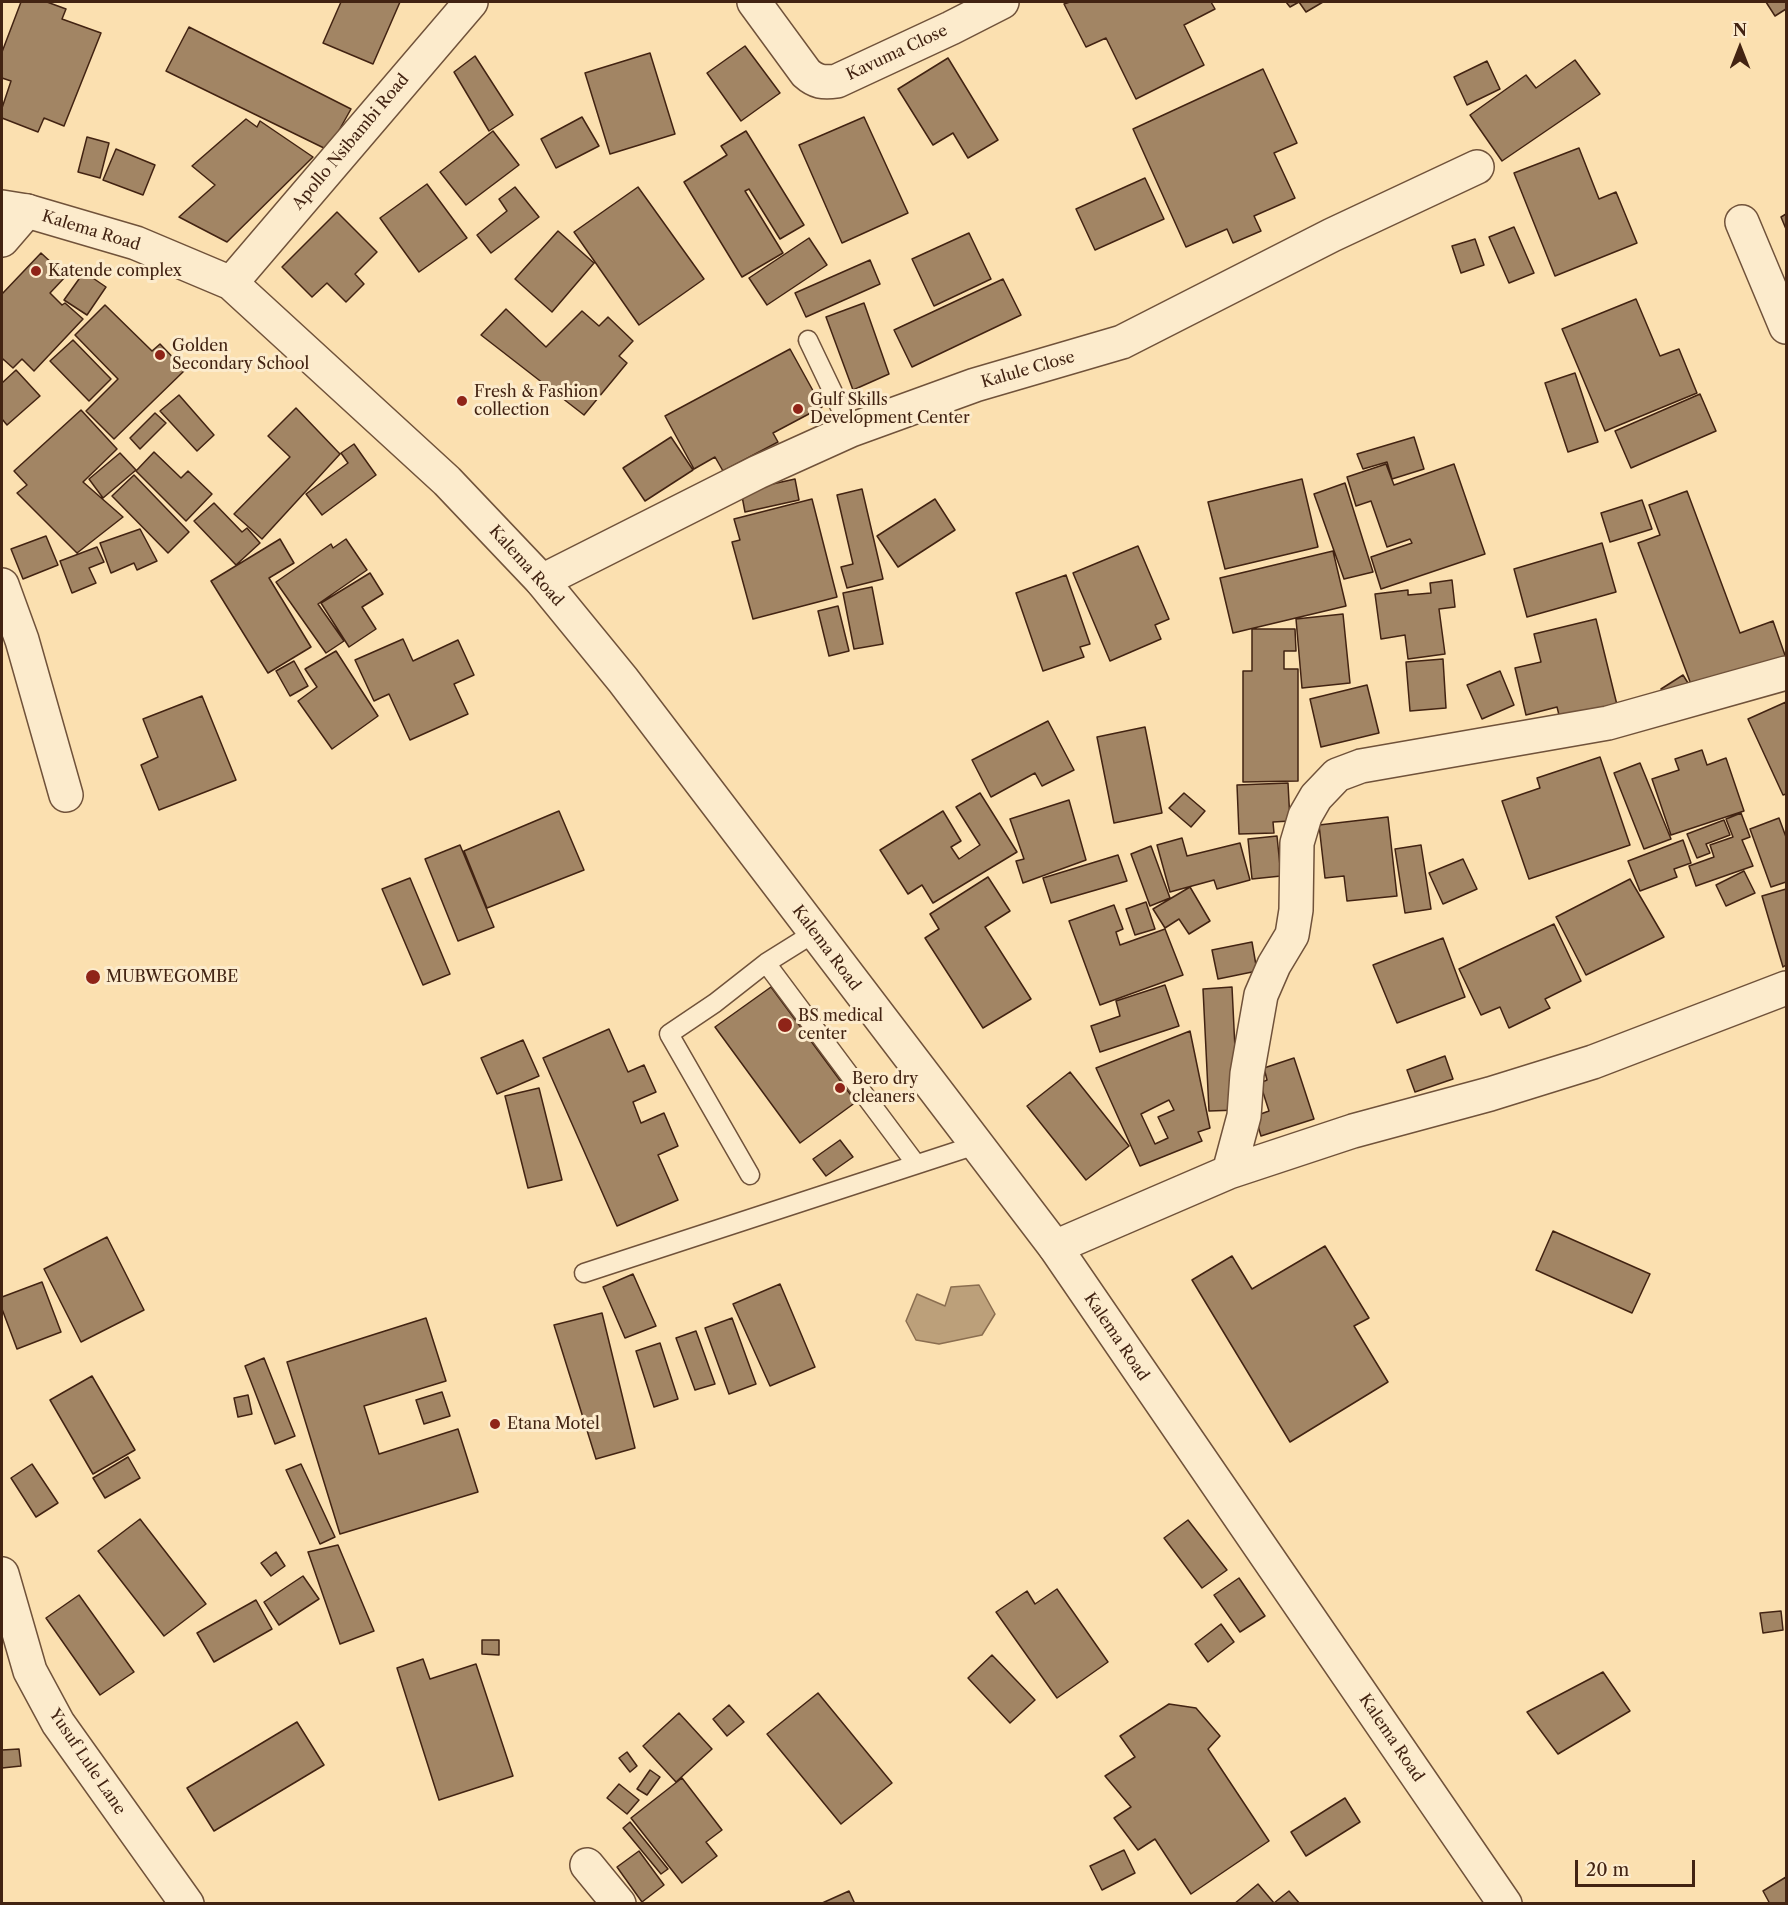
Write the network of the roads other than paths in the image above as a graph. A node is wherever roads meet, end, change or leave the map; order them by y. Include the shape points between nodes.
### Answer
1 (471, 2) edge
2 (754, 2) edge
3 (1002, 2) edge
4 (1478, 167) dead end
5 (14, 209) edge
6 (1742, 222) dead end
7 (2, 240) edge
8 (231, 283) junction
9 (1786, 327) edge
10 (808, 340) dead end
11 (851, 430) junction
12 (542, 581) junction
13 (2, 585) edge
14 (11, 647) edge
15 (1786, 673) edge
16 (66, 795) dead end
17 (814, 933) junction
18 (766, 963) junction
19 (1786, 988) edge
20 (976, 1145) junction
21 (916, 1164) junction
22 (1229, 1172) junction
23 (750, 1175) dead end
24 (1055, 1247) junction
25 (584, 1273) dead end
26 (2, 1574) edge
27 (587, 1865) dead end
28 (1495, 1900) edge
29 (187, 1904) edge
30 (619, 1904) edge

1 - 8 street, Apollo Nsibambi Road
2 - 3 street, Kavuma Close via 806,74 826,83
4 - 11 street, Kalule Close via 1332,235 1122,342 975,385
5 - 7 street
5 - 8 street, Kalema Road via 136,243
6 - 9 street
8 - 12 street, Kalema Road via 447,481
10 - 11 lane
11 - 12 street, Kalule Close via 758,472
12 - 17 street, Kalema Road via 623,680
13 - 14 street
14 - 16 street
15 - 22 street via 1608,723 1361,766 1337,775 1316,797 1297,843 1292,934 1261,995 1244,1116
17 - 18 lane
17 - 20 street, Kalema Road
18 - 21 lane
18 - 23 lane via 669,1034
19 - 22 street via 1593,1062 1353,1131
20 - 21 lane
20 - 24 street, Kalema Road
21 - 25 lane
22 - 24 street
24 - 28 street, Kalema Road
26 - 29 street, Yusuf Lule Lane via 30,1671 58,1723
27 - 30 street

